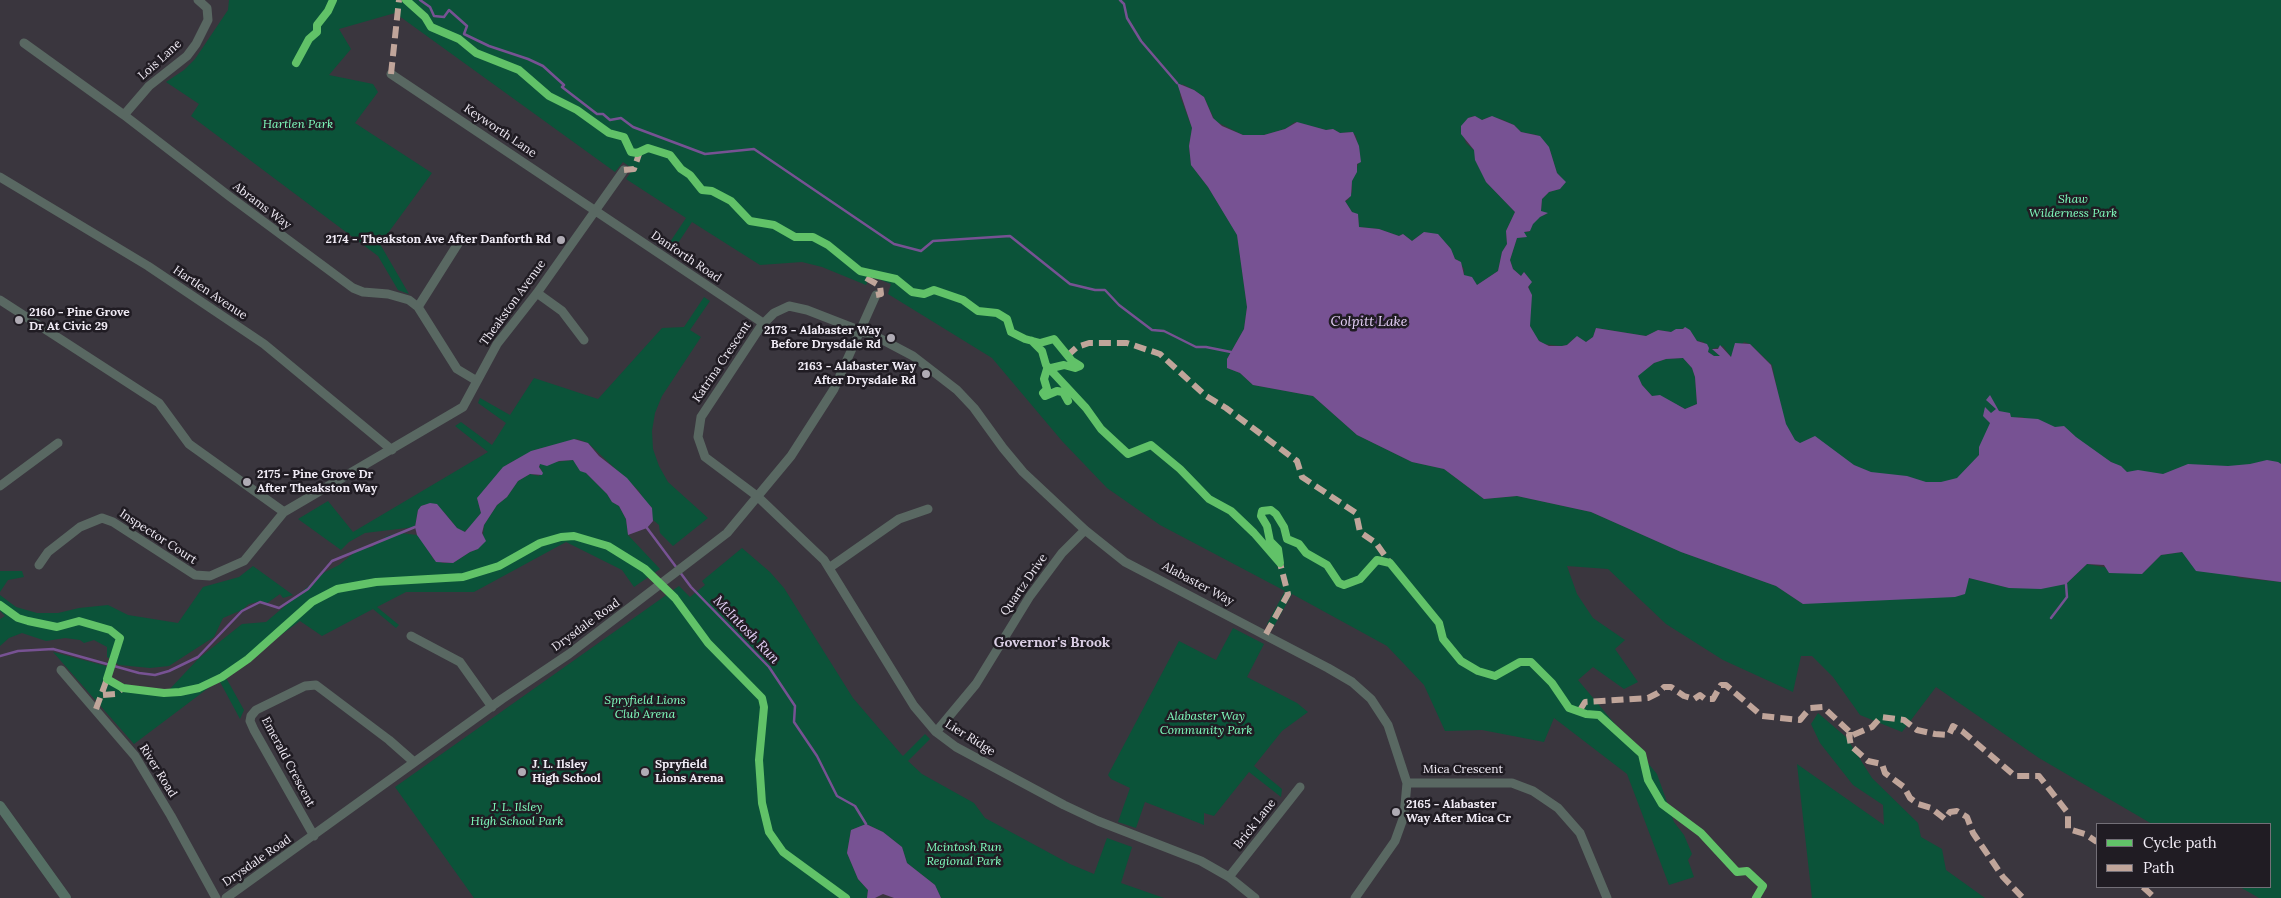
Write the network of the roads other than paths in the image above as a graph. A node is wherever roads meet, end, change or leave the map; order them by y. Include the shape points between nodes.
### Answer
1 (198, 0) edge
2 (24, 43) dead end
3 (391, 74) dead end
4 (124, 115) junction
5 (624, 170) dead end
6 (0, 177) edge
7 (595, 209) junction
8 (459, 242) dead end
9 (537, 293) junction
10 (876, 295) dead end
11 (0, 300) edge
12 (418, 307) junction
13 (763, 323) junction
14 (861, 332) junction
15 (584, 340) dead end
16 (477, 381) junction
17 (58, 443) dead end
18 (392, 450) junction
19 (0, 486) edge
20 (757, 496) junction
21 (928, 509) dead end
22 (284, 512) junction
23 (1085, 530) junction
24 (39, 565) dead end
25 (829, 568) junction
26 (411, 636) dead end
27 (61, 670) dead end
28 (492, 707) junction
29 (936, 732) junction
30 (414, 762) junction
31 (1407, 783) junction
32 (1300, 787) dead end
33 (0, 806) edge
34 (314, 836) junction
35 (1229, 877) junction
36 (66, 898) edge
37 (216, 898) edge
38 (226, 898) edge
39 (1255, 898) edge
40 (1356, 898) edge
41 (1608, 898) edge

1 - 4 street, Lois Lane via 207,8 208,20 196,44 187,56 149,86
2 - 4 street, Abrams Way
3 - 7 street, Keyworth Lane
4 - 12 street, Abrams Way via 353,288 406,298
5 - 7 street, Theakston Avenue
6 - 18 street, Hartlen Avenue via 148,266 264,344
7 - 9 street, Theakston Avenue
7 - 13 street, Danforth Road
8 - 12 street
9 - 15 street via 562,311
9 - 16 street, Theakston Avenue via 497,344
10 - 14 street, Drysdale Road
11 - 22 street via 159,403 189,444
12 - 16 street via 456,369
13 - 14 street, Katrina Crescent via 778,310 795,307
13 - 20 street, Katrina Crescent via 704,411 698,431 705,457
14 - 20 street, Drysdale Road via 834,389 792,456
14 - 23 street, Alabaster Way via 913,356 957,390 1002,448
16 - 18 street, Theakston Avenue via 464,407
17 - 19 street
18 - 22 street, Theakston Avenue
20 - 25 street, Lier Ridge
20 - 28 street, Drysdale Road via 727,533 700,556
21 - 25 street via 899,519
22 - 24 street, Inspector Court via 244,561 210,576 190,573 114,522 102,518 80,526 48,552
23 - 29 street, Quartz Drive via 1062,553 1030,596 976,684
23 - 31 street, Alabaster Way via 1125,562 1352,682 1377,706 1388,725
25 - 29 street, Lier Ridge via 917,711
26 - 28 street via 460,662
27 - 37 street, River Road via 135,756
28 - 30 street, Drysdale Road
29 - 35 street, Lier Ridge via 956,747 1064,805 1201,861
30 - 34 street, Drysdale Road
30 - 34 street, Emerald Crescent via 317,685 305,686 256,710 250,721 254,730
31 - 40 street, Alabaster Way via 1404,816 1395,841
31 - 41 street, Mica Crescent via 1512,783 1533,791 1558,808 1580,832
32 - 35 street, Brick Lane
33 - 36 main road
34 - 38 street, Drysdale Road
35 - 39 street, Lier Ridge

